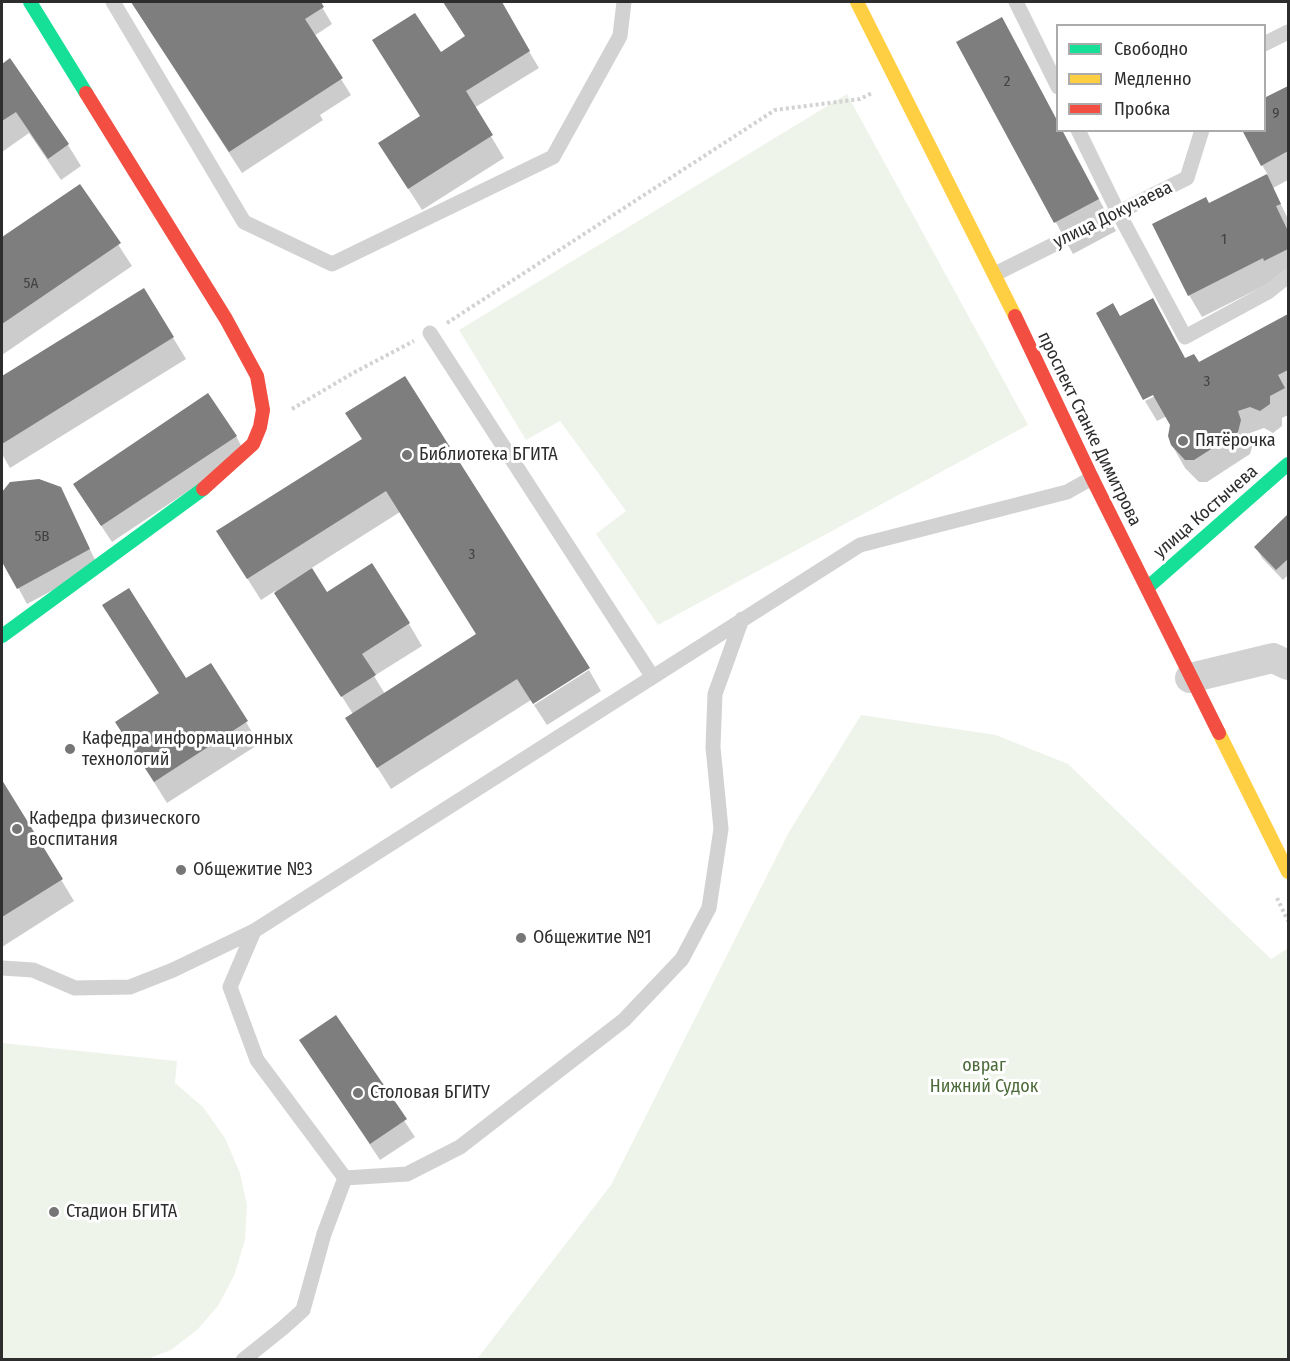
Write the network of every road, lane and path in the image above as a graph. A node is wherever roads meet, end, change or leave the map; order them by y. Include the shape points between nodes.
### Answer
1 (30, 2) edge
2 (112, 2) edge
3 (624, 2) edge
4 (857, 2) edge
5 (1016, 2) edge
6 (1288, 32) edge
7 (1266, 43) edge
8 (897, 79) junction
9 (1056, 83) edge
10 (1079, 132) edge
11 (1201, 132) edge
12 (1118, 212) junction
13 (995, 274) junction
14 (1288, 276) edge
15 (430, 333) junction
16 (260, 427) junction
17 (1288, 464) edge
18 (1092, 478) junction
19 (1147, 588) junction
20 (742, 619) junction
21 (2, 636) edge
22 (1288, 665) edge
23 (652, 676) junction
24 (1190, 678) junction
25 (1288, 872) edge
26 (1278, 900) dead end
27 (1288, 921) edge
28 (254, 931) junction
29 (2, 968) edge
30 (345, 1178) junction
31 (243, 1359) edge

1 - 16 street via 226,319 257,376 262,396
2 - 3 lane via 244,222 332,264 553,157 620,36
4 - 8 street, проспект Станке Димитрова
5 - 9 lane
6 - 7 lane
8 - 13 street, проспект Станке Димитрова
8 - 15 path via 860,99 775,110
10 - 12 lane
11 - 12 lane, улица Докучаева via 1186,178
12 - 13 lane, улица Докучаева
12 - 14 lane via 1185,337 1268,292
13 - 18 street, проспект Станке Димитрова
15 - 16 path
15 - 23 lane
16 - 21 street via 253,444 207,486
17 - 19 street, улица Костычева
18 - 19 street, проспект Станке Димитрова
18 - 20 lane via 1067,492 860,545
19 - 24 street, проспект Станке Димитрова
20 - 23 lane
20 - 30 lane via 715,694 713,747 721,829 709,908 682,959 624,1020 460,1147 407,1174
22 - 24 street via 1273,658
23 - 28 lane
24 - 25 street, проспект Станке Димитрова
26 - 27 path
28 - 29 lane via 130,987 75,988 33,970
28 - 30 lane via 230,987 257,1060
30 - 31 lane via 324,1234 303,1310

